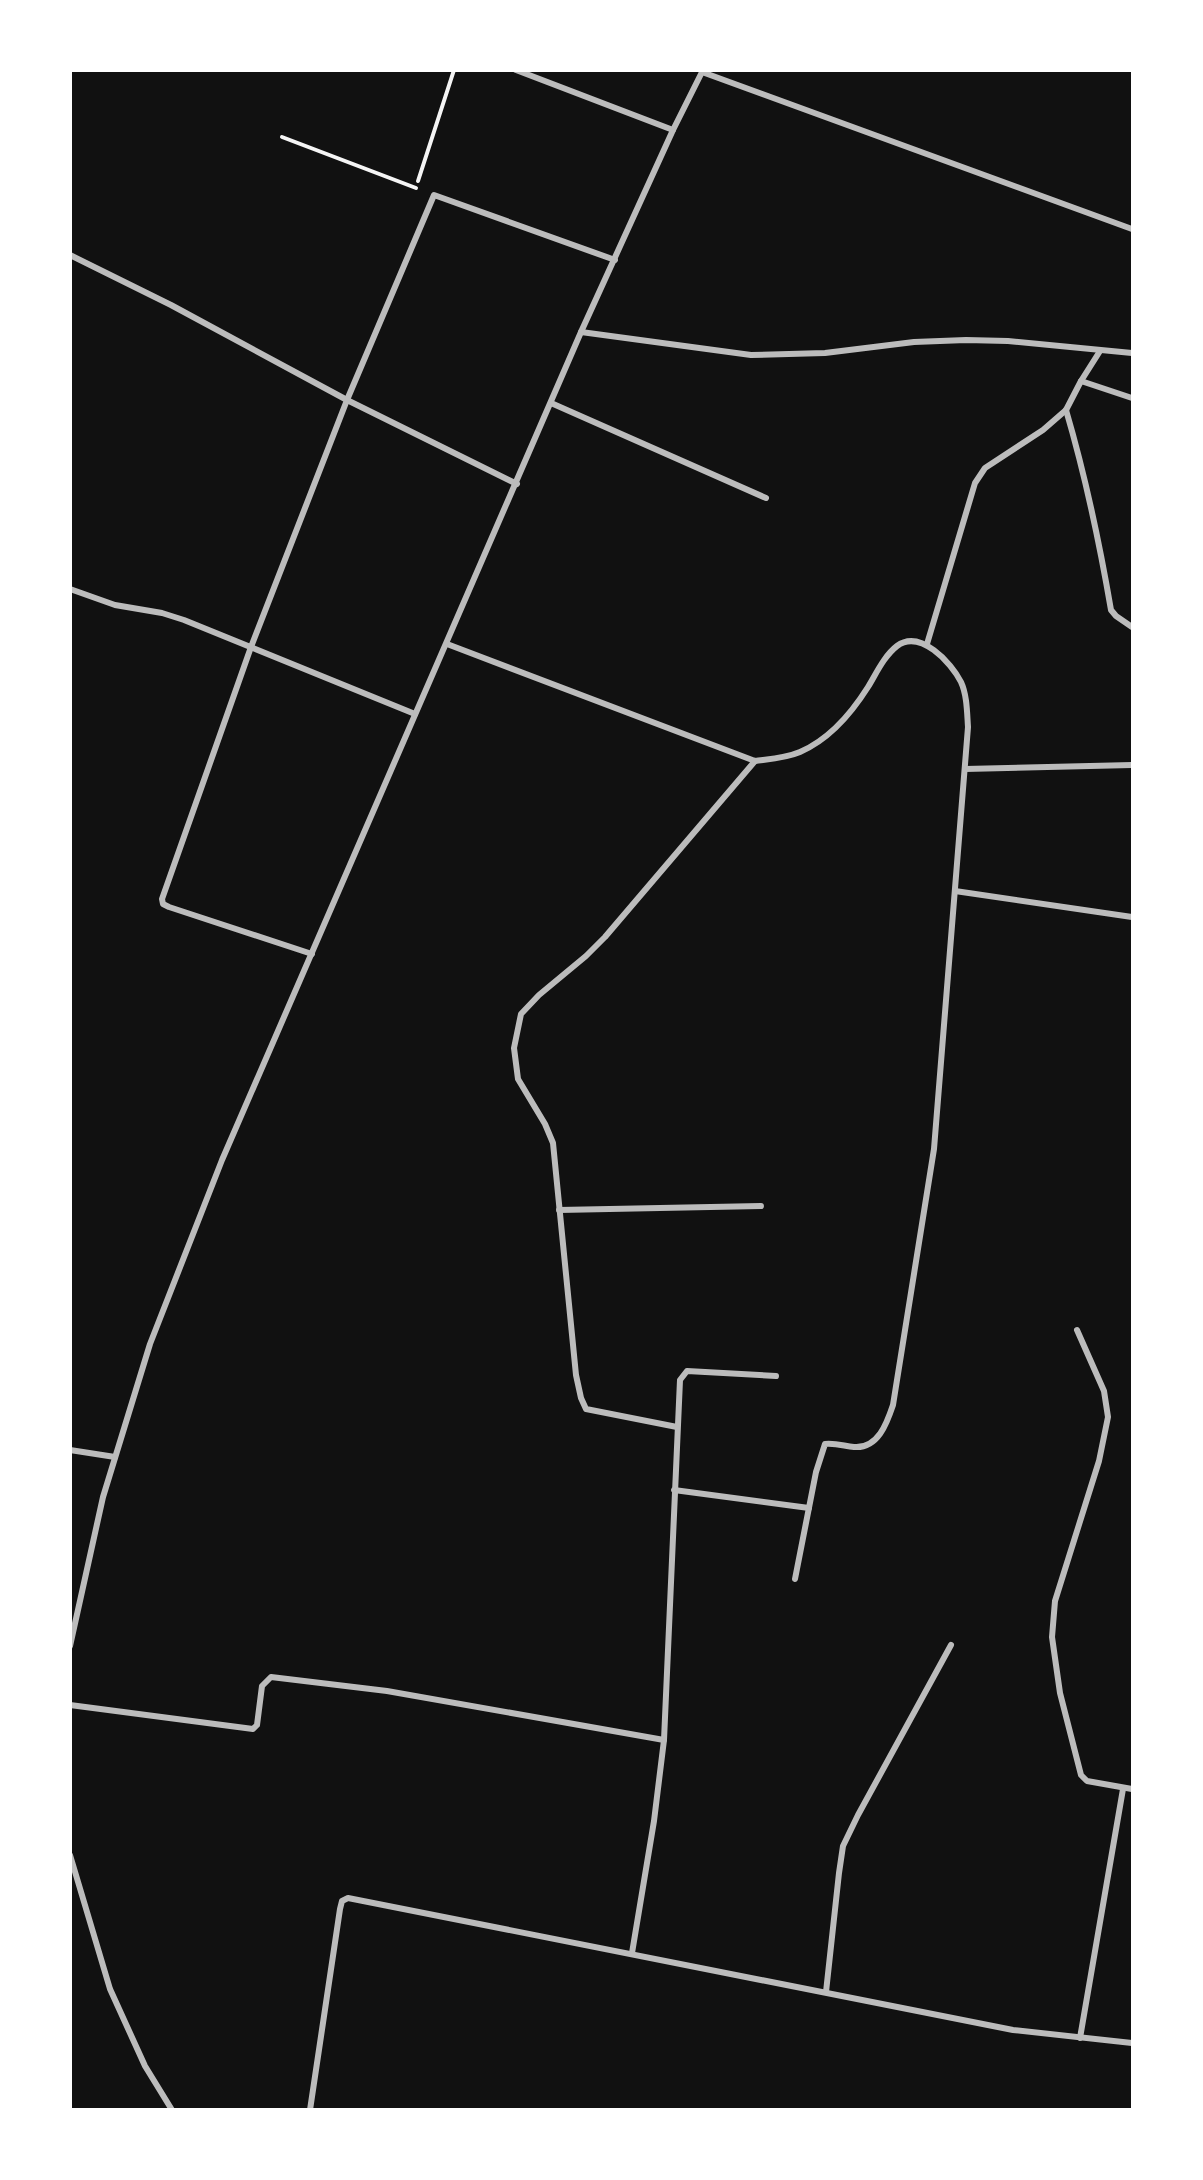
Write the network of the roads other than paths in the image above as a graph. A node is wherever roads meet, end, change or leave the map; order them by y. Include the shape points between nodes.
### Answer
1 (516, 70) edge
2 (702, 71) edge
3 (673, 130) junction
4 (1132, 229) edge
5 (70, 255) edge
6 (615, 260) junction
7 (581, 332) junction
8 (1100, 351) junction
9 (1132, 354) edge
10 (1080, 381) junction
11 (1132, 398) edge
12 (347, 400) junction
13 (551, 403) junction
14 (1066, 410) junction
15 (517, 484) junction
16 (766, 498) dead end
17 (70, 589) edge
18 (1132, 627) edge
19 (447, 644) junction
20 (927, 644) junction
21 (251, 647) junction
22 (415, 714) junction
23 (755, 761) junction
24 (1132, 765) edge
25 (965, 769) junction
26 (955, 891) junction
27 (1132, 917) edge
28 (312, 954) junction
29 (761, 1206) dead end
30 (560, 1210) junction
31 (1077, 1330) dead end
32 (776, 1376) dead end
33 (677, 1427) junction
34 (70, 1450) edge
35 (115, 1457) junction
36 (674, 1490) junction
37 (809, 1508) junction
38 (795, 1579) dead end
39 (951, 1645) dead end
40 (70, 1646) edge
41 (70, 1705) edge
42 (664, 1740) junction
43 (1123, 1789) junction
44 (1132, 1789) edge
45 (70, 1855) edge
46 (632, 1953) junction
47 (826, 1992) junction
48 (1080, 2038) junction
49 (1132, 2043) edge
50 (172, 2109) edge
51 (310, 2109) edge

1 - 3 street
2 - 3 street
2 - 4 street
3 - 6 street
5 - 12 street
6 - 7 street
6 - 12 street via 434,195
7 - 8 street via 752,355 825,353 966,340
7 - 13 street
8 - 9 street
8 - 10 street
10 - 11 street
10 - 14 street
12 - 15 street
12 - 21 street
13 - 15 street
13 - 16 street
14 - 18 street via 1095,520 1111,610
14 - 20 street via 985,468 975,483
15 - 19 street
17 - 21 street via 115,605 184,620
19 - 22 street
19 - 23 street
20 - 23 street via 907,641 897,646 852,712 824,738 800,753
20 - 25 street via 961,681 968,727
21 - 22 street
21 - 28 street via 162,899 168,907
22 - 28 street
23 - 30 street via 605,937 521,1014 514,1048 518,1079 553,1143
24 - 25 street
25 - 26 street
26 - 27 street
26 - 37 street via 934,1149 893,1405 877,1439 854,1447 825,1444
28 - 35 street via 191,1236 150,1344
29 - 30 street
30 - 33 street via 576,1375 583,1405 586,1409
31 - 43 street via 1104,1391 1108,1416 1099,1461 1055,1601 1052,1637 1060,1693 1080,1775 1087,1781
32 - 33 street via 687,1371 680,1380
33 - 36 street
34 - 35 street
35 - 40 street
36 - 37 street
36 - 42 street
37 - 38 street
39 - 47 street via 843,1846
41 - 42 street via 253,1729 257,1725 262,1686 271,1677 387,1691
42 - 46 street
43 - 44 street
43 - 48 street
45 - 50 street via 110,1989 145,2066
46 - 47 street
46 - 51 street via 348,1898 342,1901 340,1909
47 - 48 street via 1013,2030
48 - 49 street

